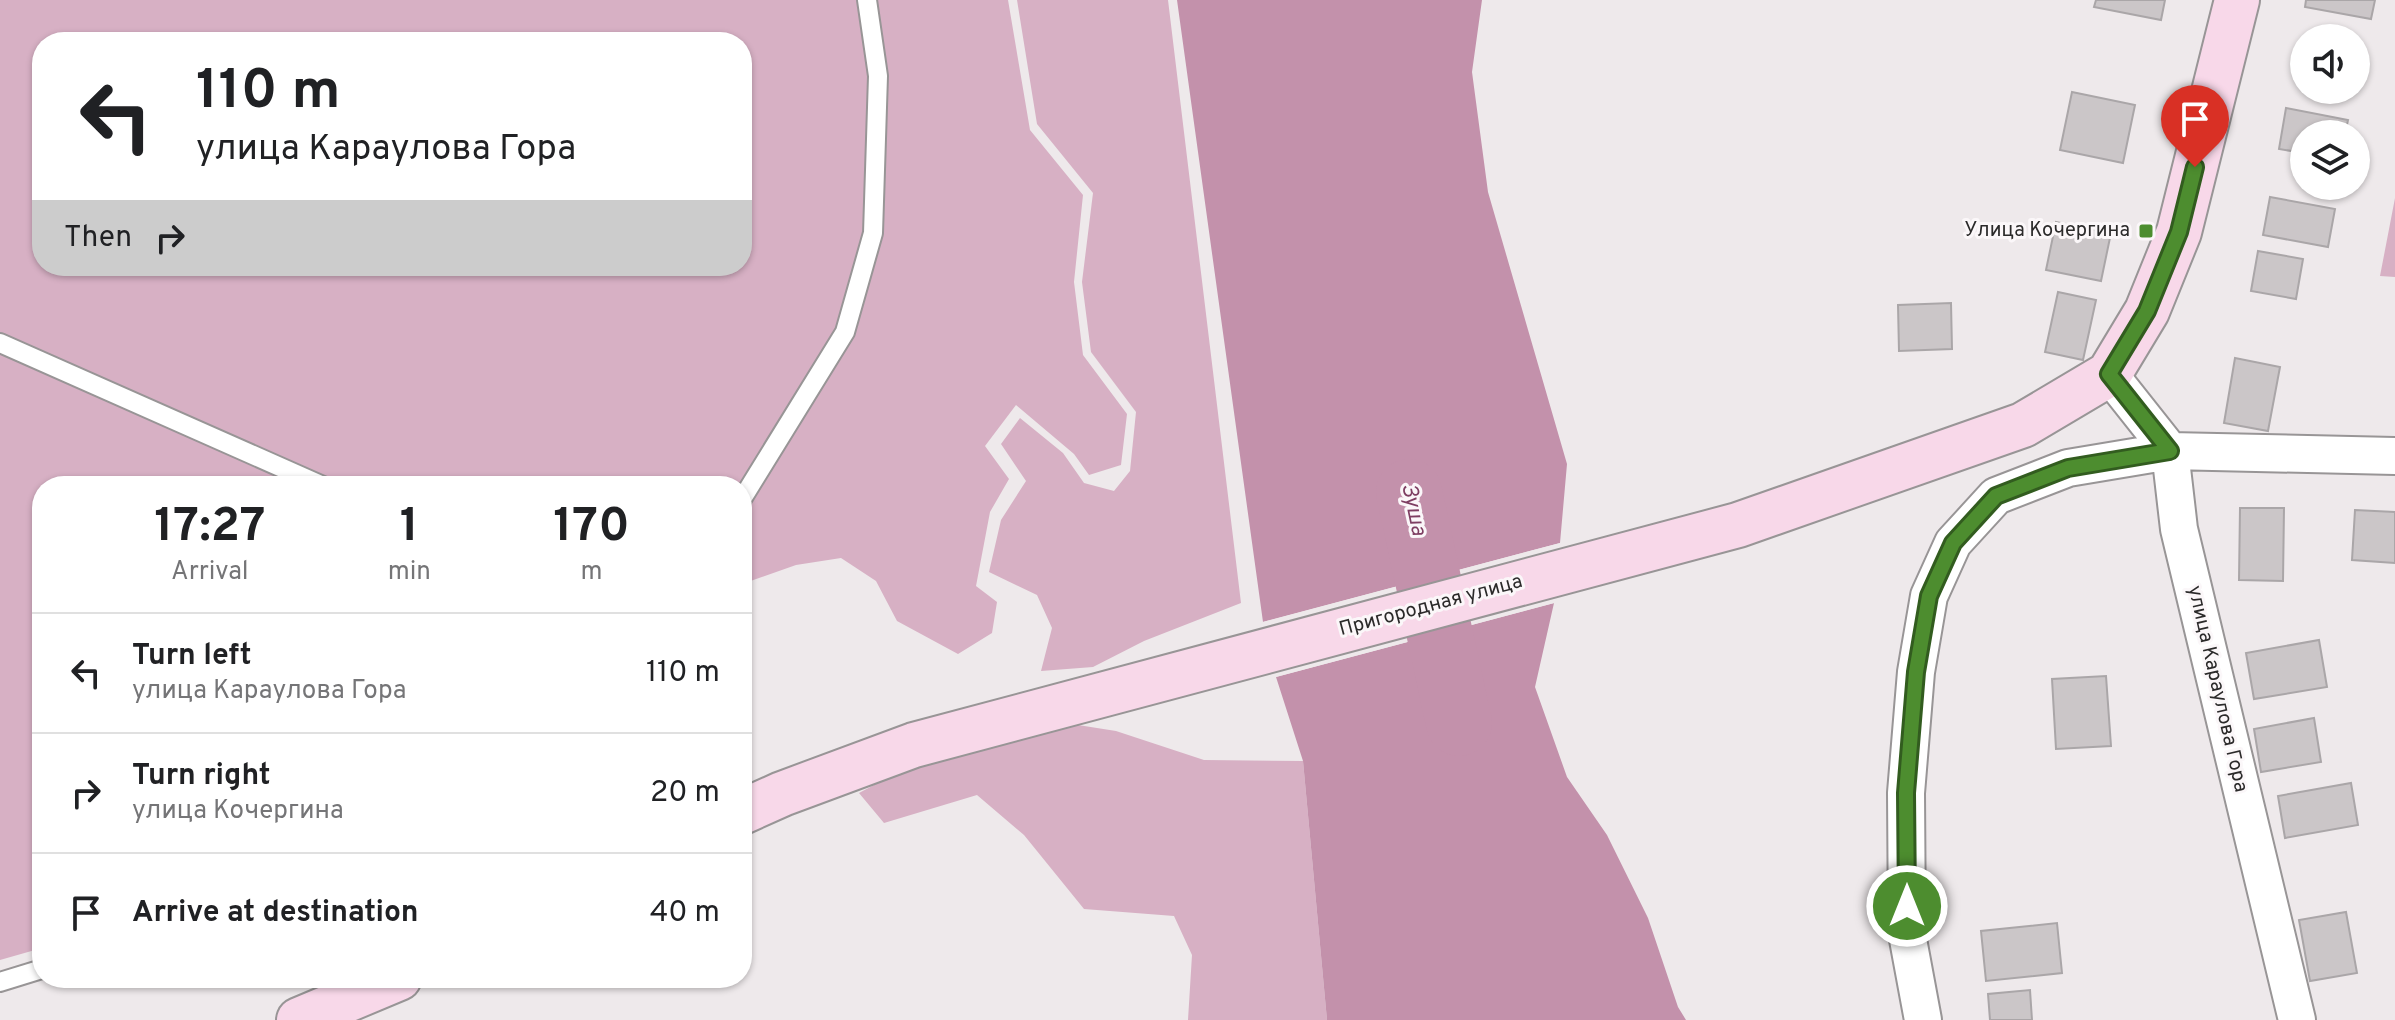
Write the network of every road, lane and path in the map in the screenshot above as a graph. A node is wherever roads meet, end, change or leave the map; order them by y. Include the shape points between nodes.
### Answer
1 (867, 0) edge
2 (2237, 0) edge
3 (0, 343) edge
4 (2109, 374) junction
5 (2170, 451) junction
6 (2395, 456) edge
7 (300, 476) edge
8 (752, 483) edge
9 (752, 808) edge
10 (32, 972) edge
11 (0, 982) edge
12 (375, 988) edge
13 (299, 1020) edge
14 (1923, 1020) edge
15 (2297, 1020) edge

1 - 8 lane via 878,76 873,233 845,332
2 - 4 main road via 2179,232 2147,311
3 - 7 lane
4 - 5 street
4 - 9 main road, Пригородная улица via 2023,425 1738,525 914,745
5 - 6 street
5 - 14 street via 2068,468 1996,496 1953,543 1929,596 1916,672 1906,793 1907,934
5 - 15 street, улица Караулова Гора via 2179,529
10 - 11 lane
12 - 13 main road

